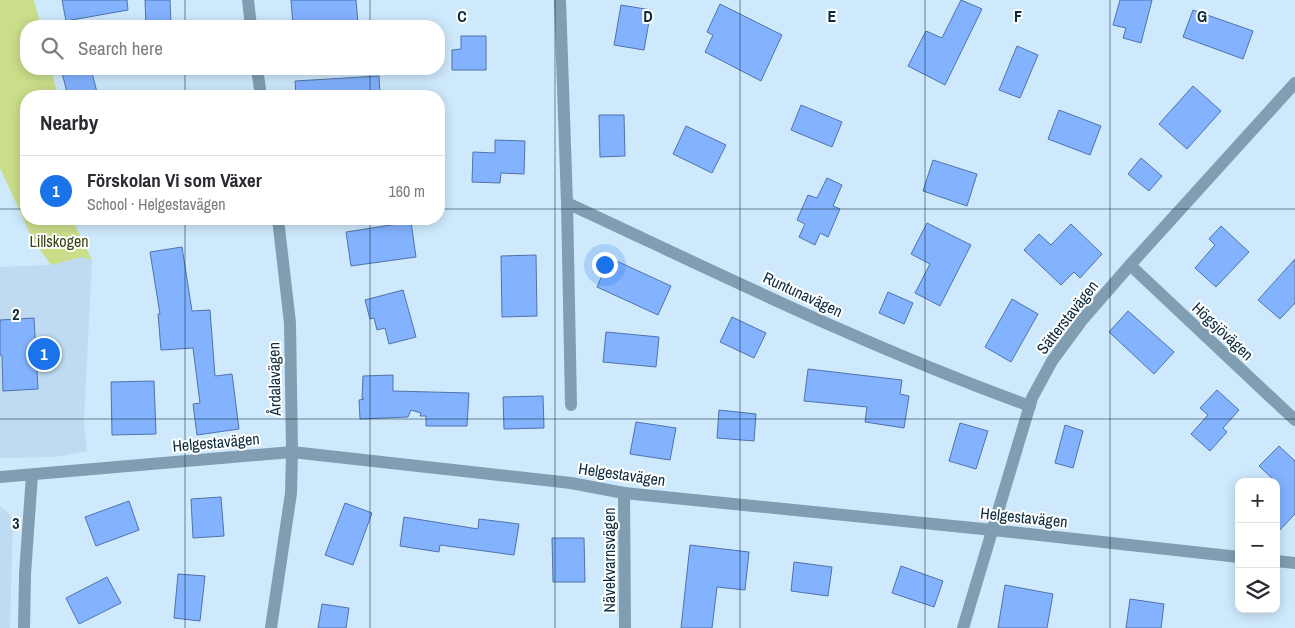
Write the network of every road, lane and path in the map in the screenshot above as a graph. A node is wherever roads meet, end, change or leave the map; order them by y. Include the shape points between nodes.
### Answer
1 (248, 0) edge
2 (560, 0) edge
3 (250, 20) edge
4 (258, 75) edge
5 (1295, 82) edge
6 (260, 90) edge
7 (567, 203) junction
8 (279, 225) edge
9 (1130, 265) junction
10 (571, 405) dead end
11 (1030, 406) junction
12 (1295, 420) edge
13 (292, 452) junction
14 (32, 475) junction
15 (0, 477) edge
16 (624, 493) junction
17 (993, 530) junction
18 (1235, 557) edge
19 (1280, 561) edge
20 (1295, 563) edge
21 (24, 628) edge
22 (271, 628) edge
23 (626, 628) edge
24 (962, 628) edge

1 - 3 street
2 - 7 street
4 - 6 street
5 - 9 street, Sätterstavägen
7 - 10 street
7 - 11 street, Runtunavägen via 822,322
8 - 13 street, Årdalavägen via 290,323
9 - 11 street, Sätterstavägen via 1052,361
9 - 12 street, Högsjövägen
11 - 17 street, Sätterstavägen
13 - 14 street, Helgestavägen
13 - 16 street, Helgestavägen via 571,483
13 - 22 street, Årdalavägen via 290,493
14 - 15 street, Helgestavägen
14 - 21 street
16 - 17 street, Helgestavägen
16 - 23 street, Nävekvarnsvägen
17 - 18 street, Helgestavägen
17 - 24 street, Sätterstavägen
19 - 20 street

